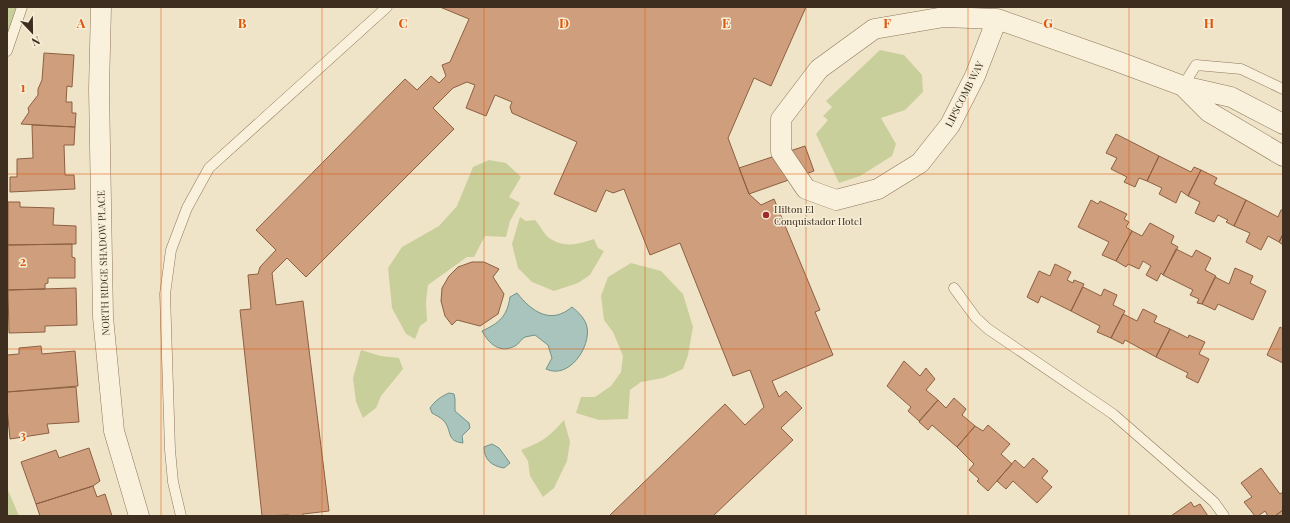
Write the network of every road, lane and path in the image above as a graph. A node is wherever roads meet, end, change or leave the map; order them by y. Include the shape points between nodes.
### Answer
1 (22, 7) edge
2 (101, 7) edge
3 (387, 7) edge
4 (995, 13) edge
5 (7, 51) edge
6 (1183, 86) junction
7 (1283, 89) edge
8 (1283, 124) edge
9 (1283, 156) edge
10 (954, 288) dead end
11 (139, 516) edge
12 (181, 516) edge
13 (1224, 516) edge

1 - 5 lane
2 - 11 street, NORTH RIDGE SHADOW PLACE via 99,89 104,317 114,431
3 - 12 lane via 209,168 187,208 171,250 165,294 170,450 173,482
4 - 4 street, LIPSCOMB WAY via 944,17 874,29 819,69 782,119 781,152 806,189 836,200 878,189 920,163 950,125 975,76
4 - 6 street, LIPSCOMB WAY
6 - 7 lane via 1196,65 1241,69
6 - 8 street, LIPSCOMB WAY via 1231,97
6 - 9 street, LIPSCOMB WAY via 1209,112
10 - 13 lane via 976,318 988,329 1113,414 1214,502

